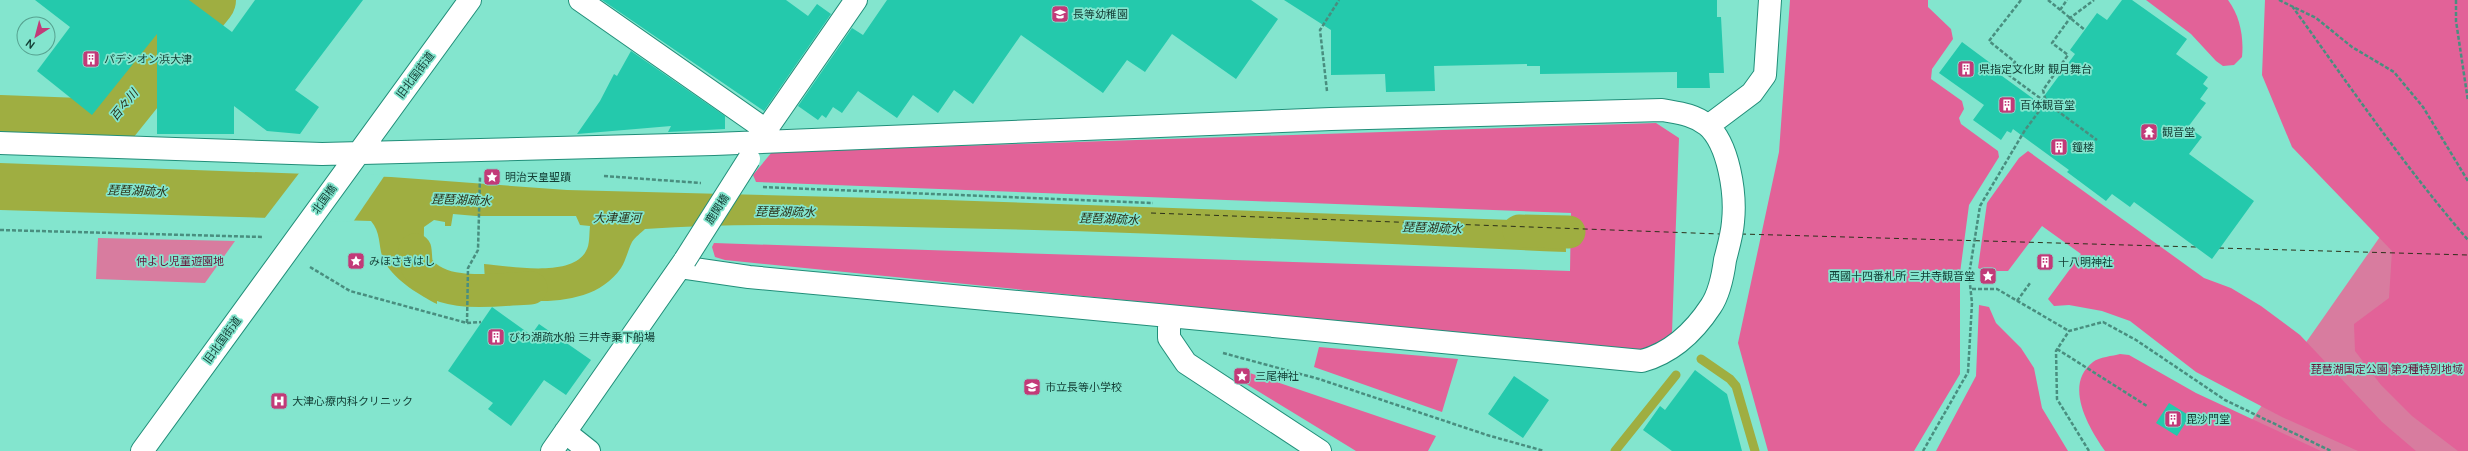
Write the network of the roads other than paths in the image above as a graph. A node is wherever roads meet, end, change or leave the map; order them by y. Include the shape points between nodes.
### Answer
1 (470, 0) edge
2 (580, 0) edge
3 (856, 0) edge
4 (1770, 0) edge
5 (1708, 126) junction
6 (0, 143) edge
7 (759, 144) junction
8 (352, 161) junction
9 (302, 229) joint
10 (682, 263) junction
11 (1169, 316) junction
12 (565, 432) junction
13 (142, 451) edge
14 (552, 451) edge
15 (589, 451) edge
16 (1320, 451) edge

1 - 8 street, 旧北国街道
2 - 7 street
3 - 7 street, 鹿関橋
4 - 5 street via 1765,75 1752,93
5 - 7 street via 1692,116 1662,110 1331,119
5 - 11 street via 1720,143 1731,175 1733,221 1722,276 1712,305 1697,325 1673,348 1659,357 1642,361
6 - 8 street via 322,154
7 - 8 street
7 - 10 street, 鹿関橋, bridge
8 - 9 street, 北国橋
9 - 13 street, 旧北国街道
10 - 11 street via 757,277
10 - 12 street, 鹿関橋
11 - 16 street via 1169,338 1186,363
12 - 14 street, 鹿関橋
12 - 15 street

